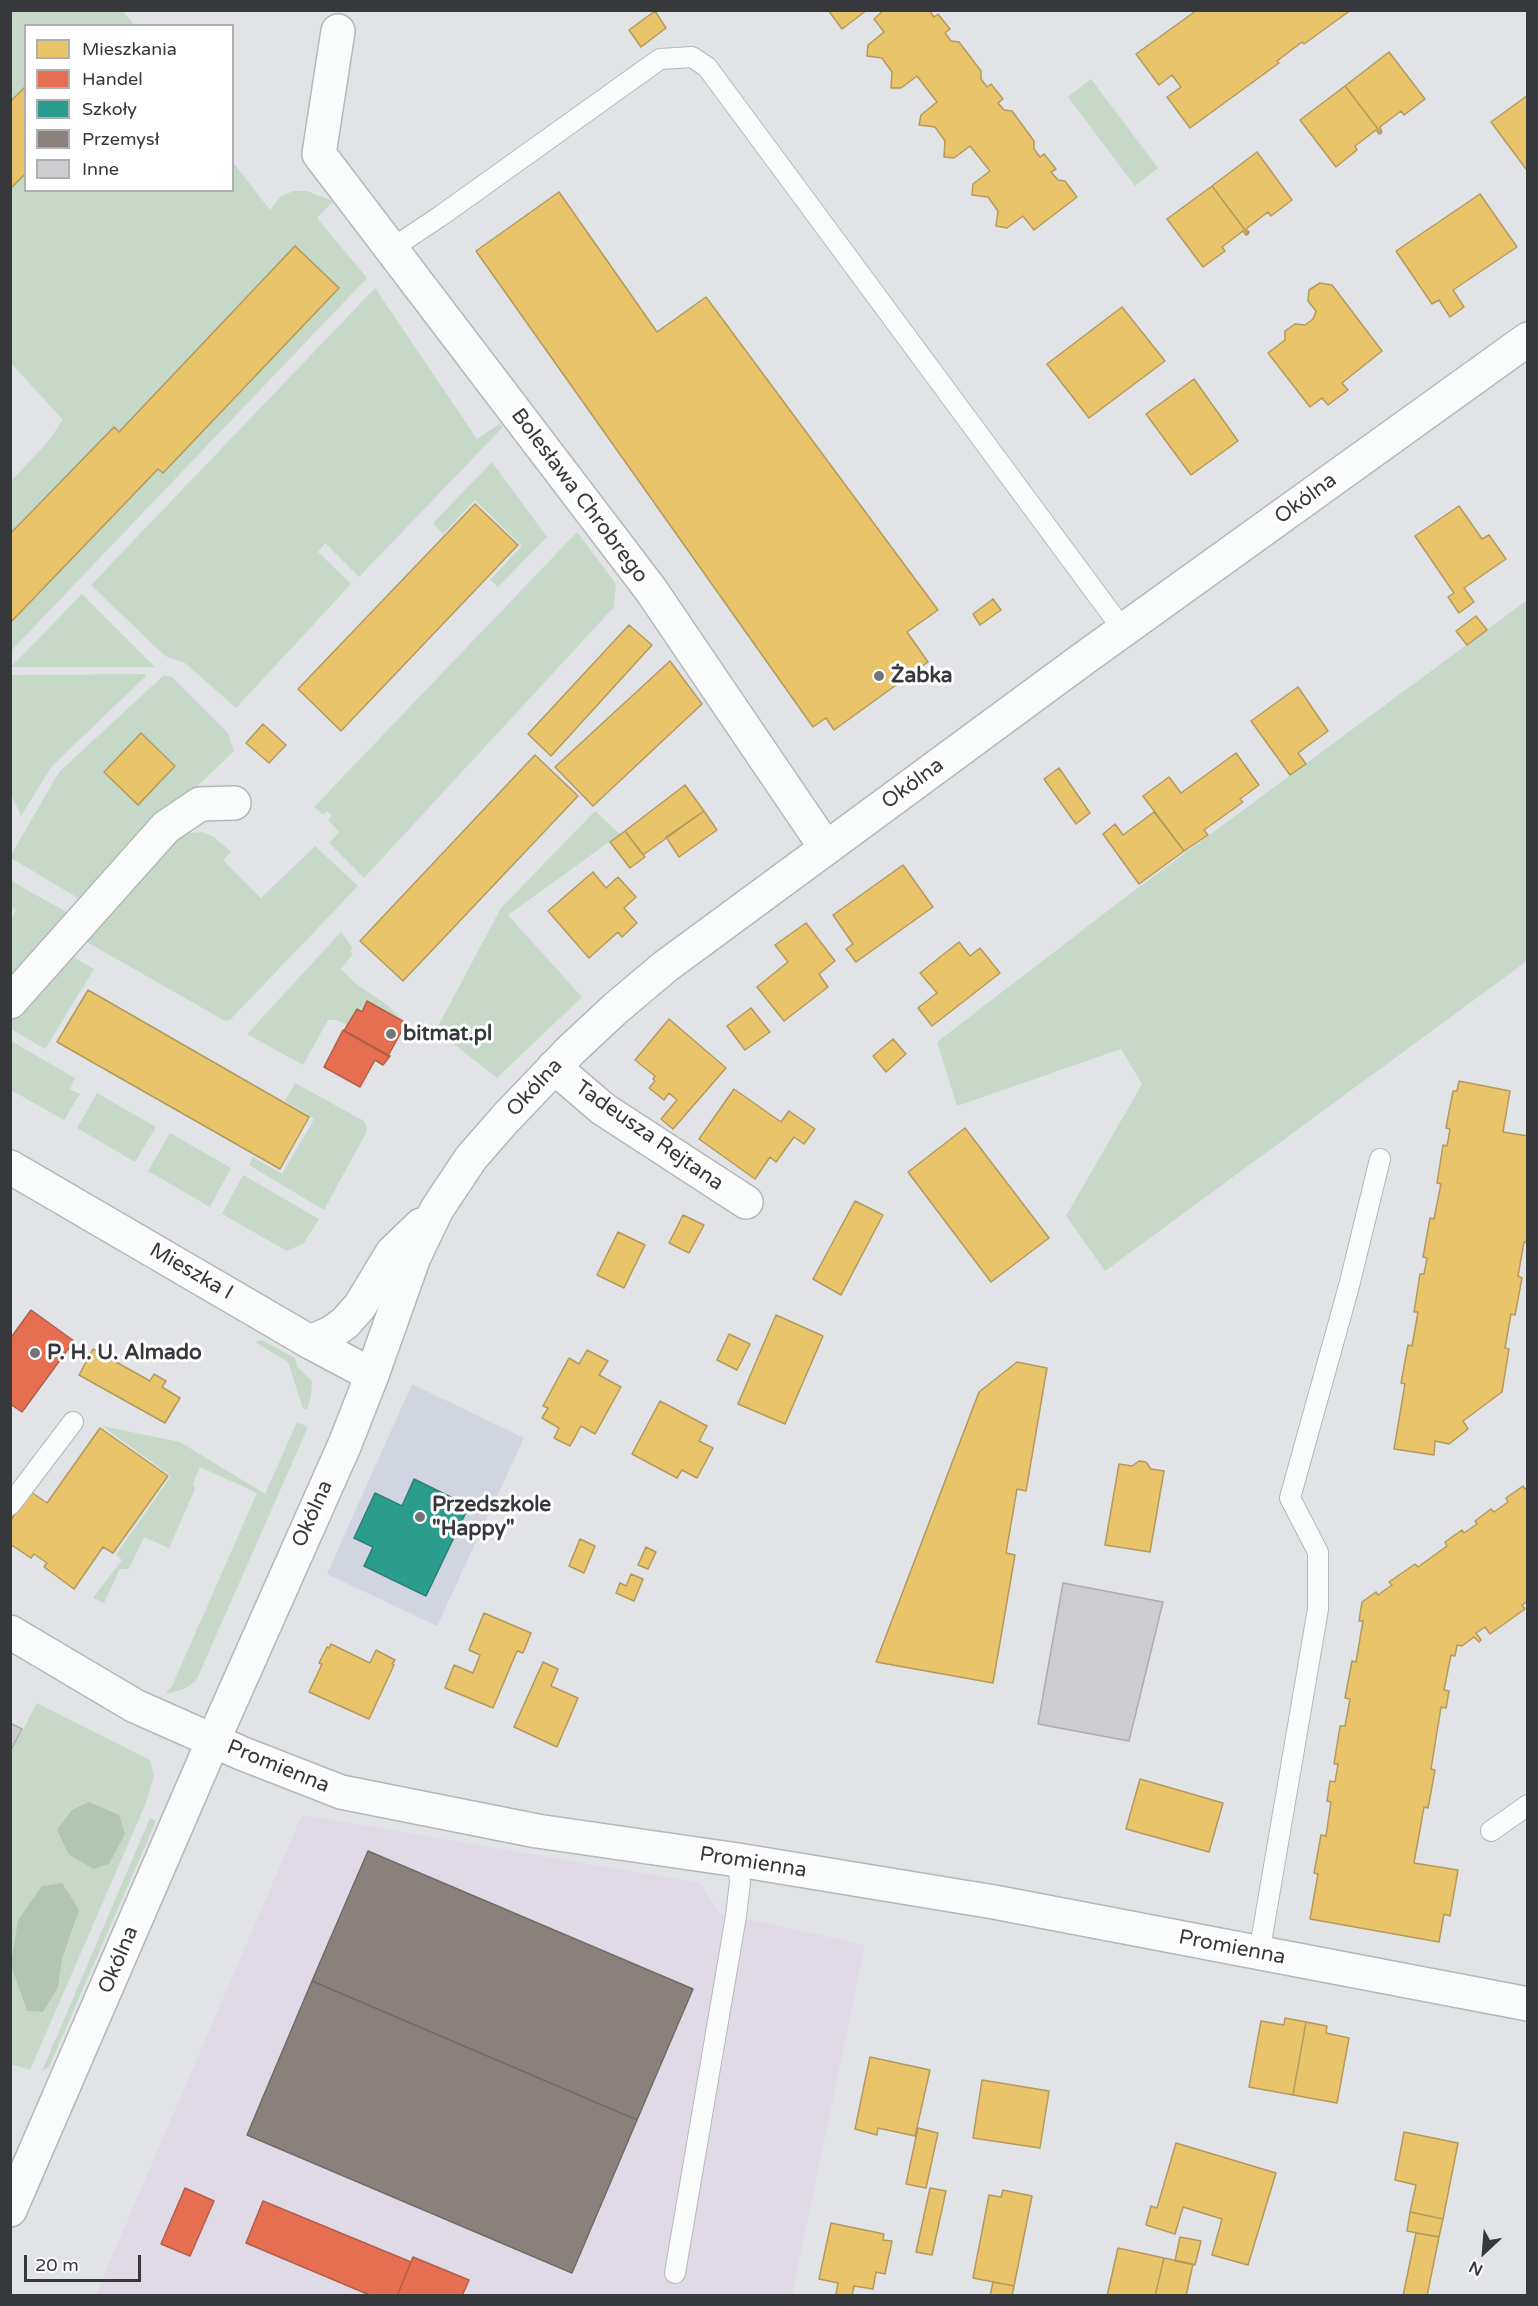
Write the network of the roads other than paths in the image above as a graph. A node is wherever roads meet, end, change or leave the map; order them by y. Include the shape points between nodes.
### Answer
1 (338, 31) dead end
2 (391, 249) junction
3 (1527, 339) edge
4 (1124, 631) junction
5 (234, 803) dead end
6 (826, 848) junction
7 (10, 1002) edge
8 (554, 1067) junction
9 (1380, 1159) dead end
10 (10, 1167) edge
11 (746, 1202) dead end
12 (437, 1209) junction
13 (310, 1342) junction
14 (372, 1375) junction
15 (73, 1422) dead end
16 (10, 1505) edge
17 (10, 1632) edge
18 (213, 1741) junction
19 (1527, 1805) edge
20 (1491, 1831) dead end
21 (738, 1860) junction
22 (1259, 1953) junction
23 (1527, 2004) edge
24 (12, 2205) edge
25 (675, 2273) dead end

1 - 2 street, Bolesława Chrobrego via 319,154
2 - 4 lane via 660,59 692,57 707,67
2 - 6 street, Bolesława Chrobrego via 651,590
3 - 4 street, Okólna
4 - 6 street, Okólna
5 - 7 street via 200,804 166,827
6 - 8 street, Okólna via 666,966
8 - 11 street, Tadeusza Rejtana via 603,1109
8 - 12 street, Okólna via 471,1158
9 - 22 lane via 1290,1498 1318,1552 1318,1609
10 - 13 street, Mieszka I
12 - 13 street via 392,1253 345,1323
12 - 14 street, Okólna via 404,1285
13 - 14 street, Mieszka I
14 - 18 street, Okólna
15 - 16 lane
17 - 18 street, Promienna via 135,1706
18 - 21 street, Promienna via 341,1792 537,1831
18 - 24 street, Okólna
19 - 20 lane
21 - 22 street, Promienna via 994,1902
21 - 25 lane via 736,1916
22 - 23 street, Promienna

